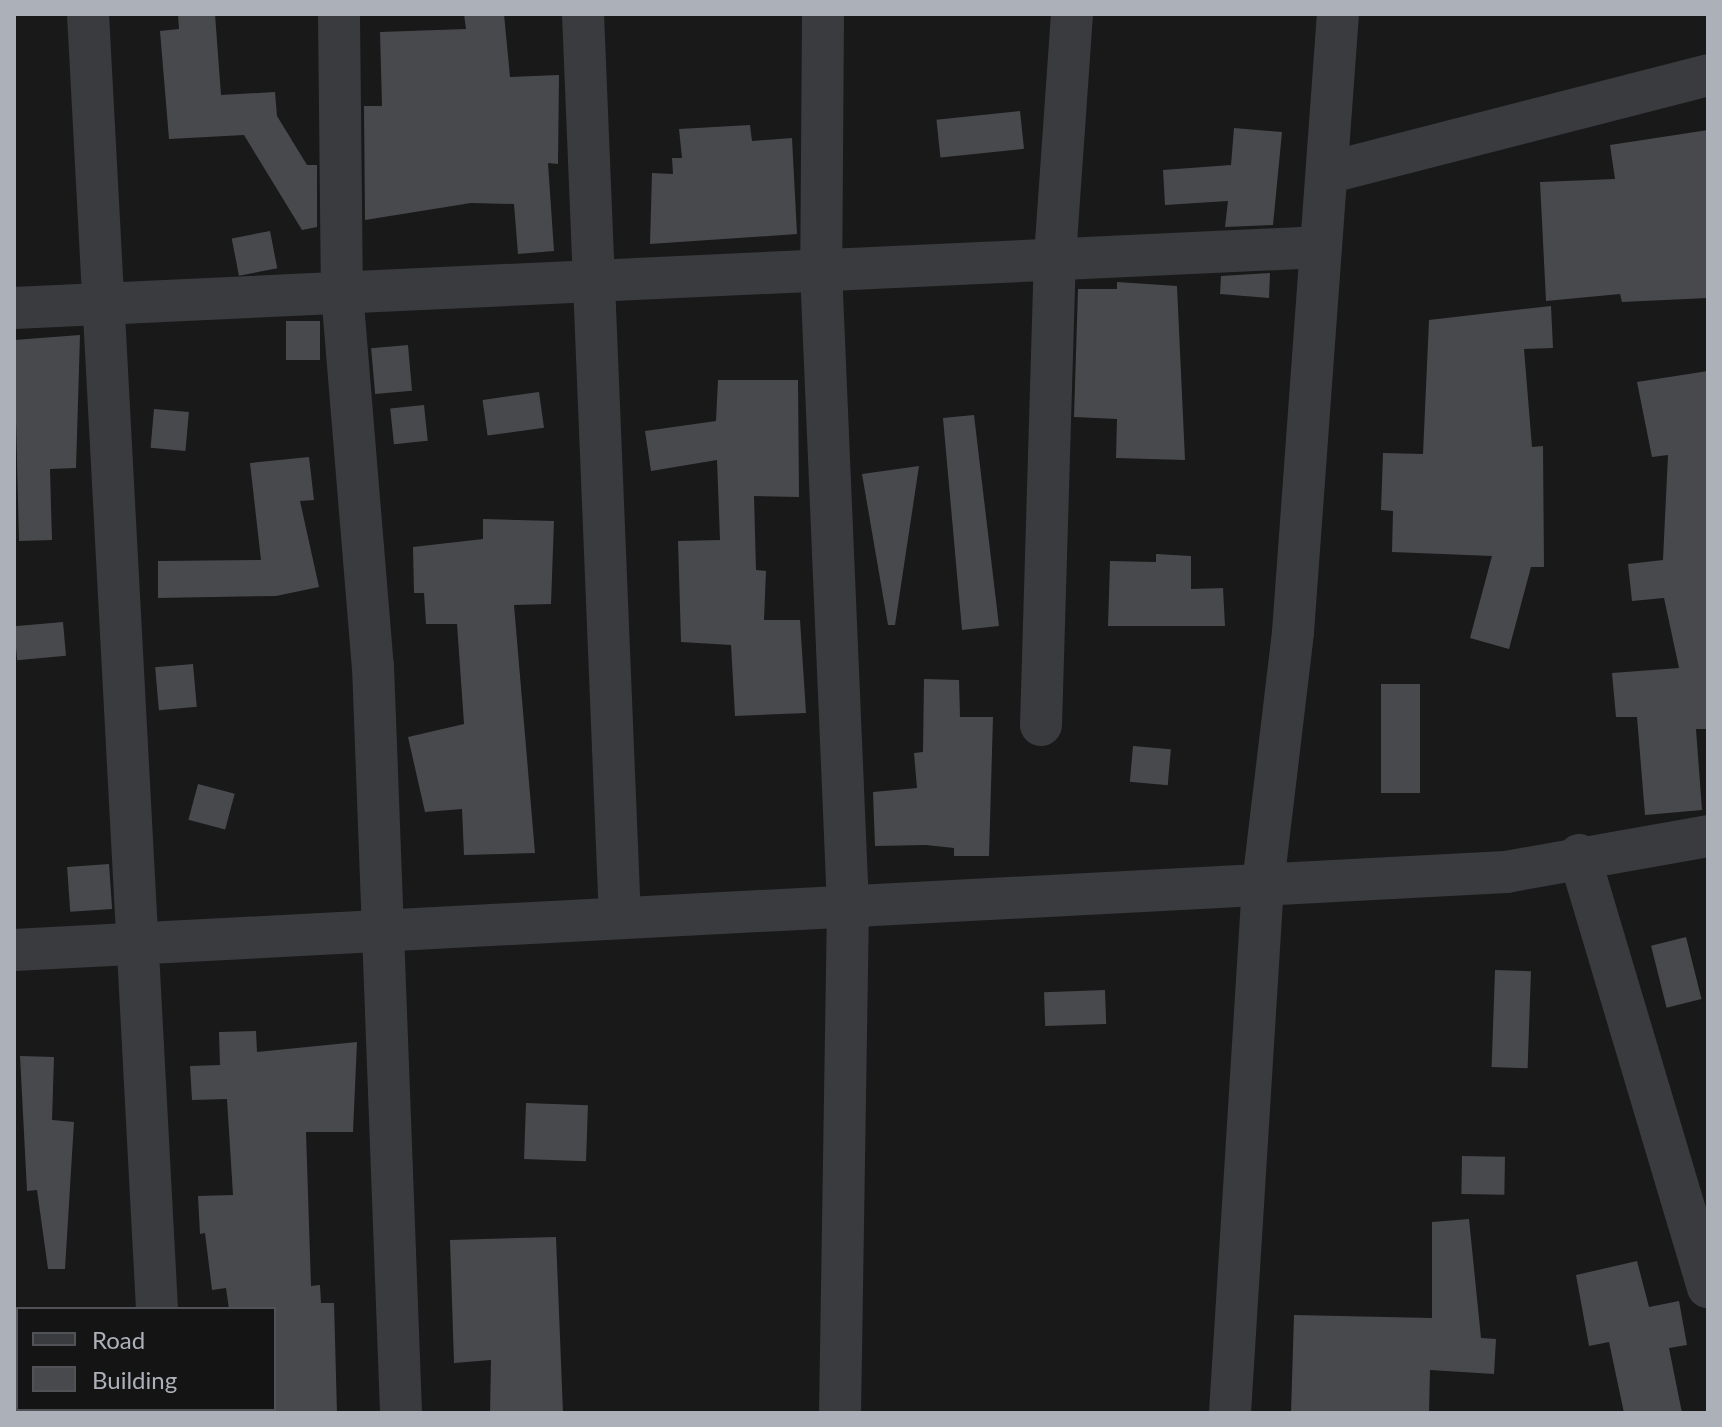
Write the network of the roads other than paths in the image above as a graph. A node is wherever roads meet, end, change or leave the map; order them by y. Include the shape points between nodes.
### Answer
1 (88, 14) edge
2 (339, 14) edge
3 (583, 14) edge
4 (823, 14) edge
5 (1072, 14) edge
6 (1338, 14) edge
7 (1708, 75) edge
8 (1327, 173) junction
9 (1321, 247) junction
10 (1055, 257) junction
11 (821, 270) junction
12 (591, 280) junction
13 (342, 292) junction
14 (102, 305) junction
15 (14, 308) edge
16 (1041, 725) dead end
17 (1708, 836) edge
18 (1579, 855) junction
19 (1263, 884) junction
20 (848, 906) junction
21 (620, 918) junction
22 (380, 931) junction
23 (135, 944) junction
24 (14, 950) edge
25 (1708, 1287) edge
26 (157, 1307) edge
27 (401, 1413) edge
28 (840, 1413) edge
29 (1230, 1413) edge

1 - 14 street
2 - 13 street
3 - 12 street
4 - 11 street
5 - 10 street
6 - 8 street
7 - 8 street
8 - 9 street
9 - 10 street
9 - 19 street via 1293,632
10 - 11 street
10 - 16 street
11 - 12 street
11 - 20 street
12 - 13 street
12 - 21 street
13 - 14 street
13 - 22 street via 373,666
14 - 15 street
14 - 23 street
17 - 18 street
18 - 19 street via 1506,872
18 - 25 street
19 - 20 street
19 - 29 street
20 - 21 street
20 - 28 street
21 - 22 street
22 - 23 street
22 - 27 street
23 - 24 street
23 - 26 street

